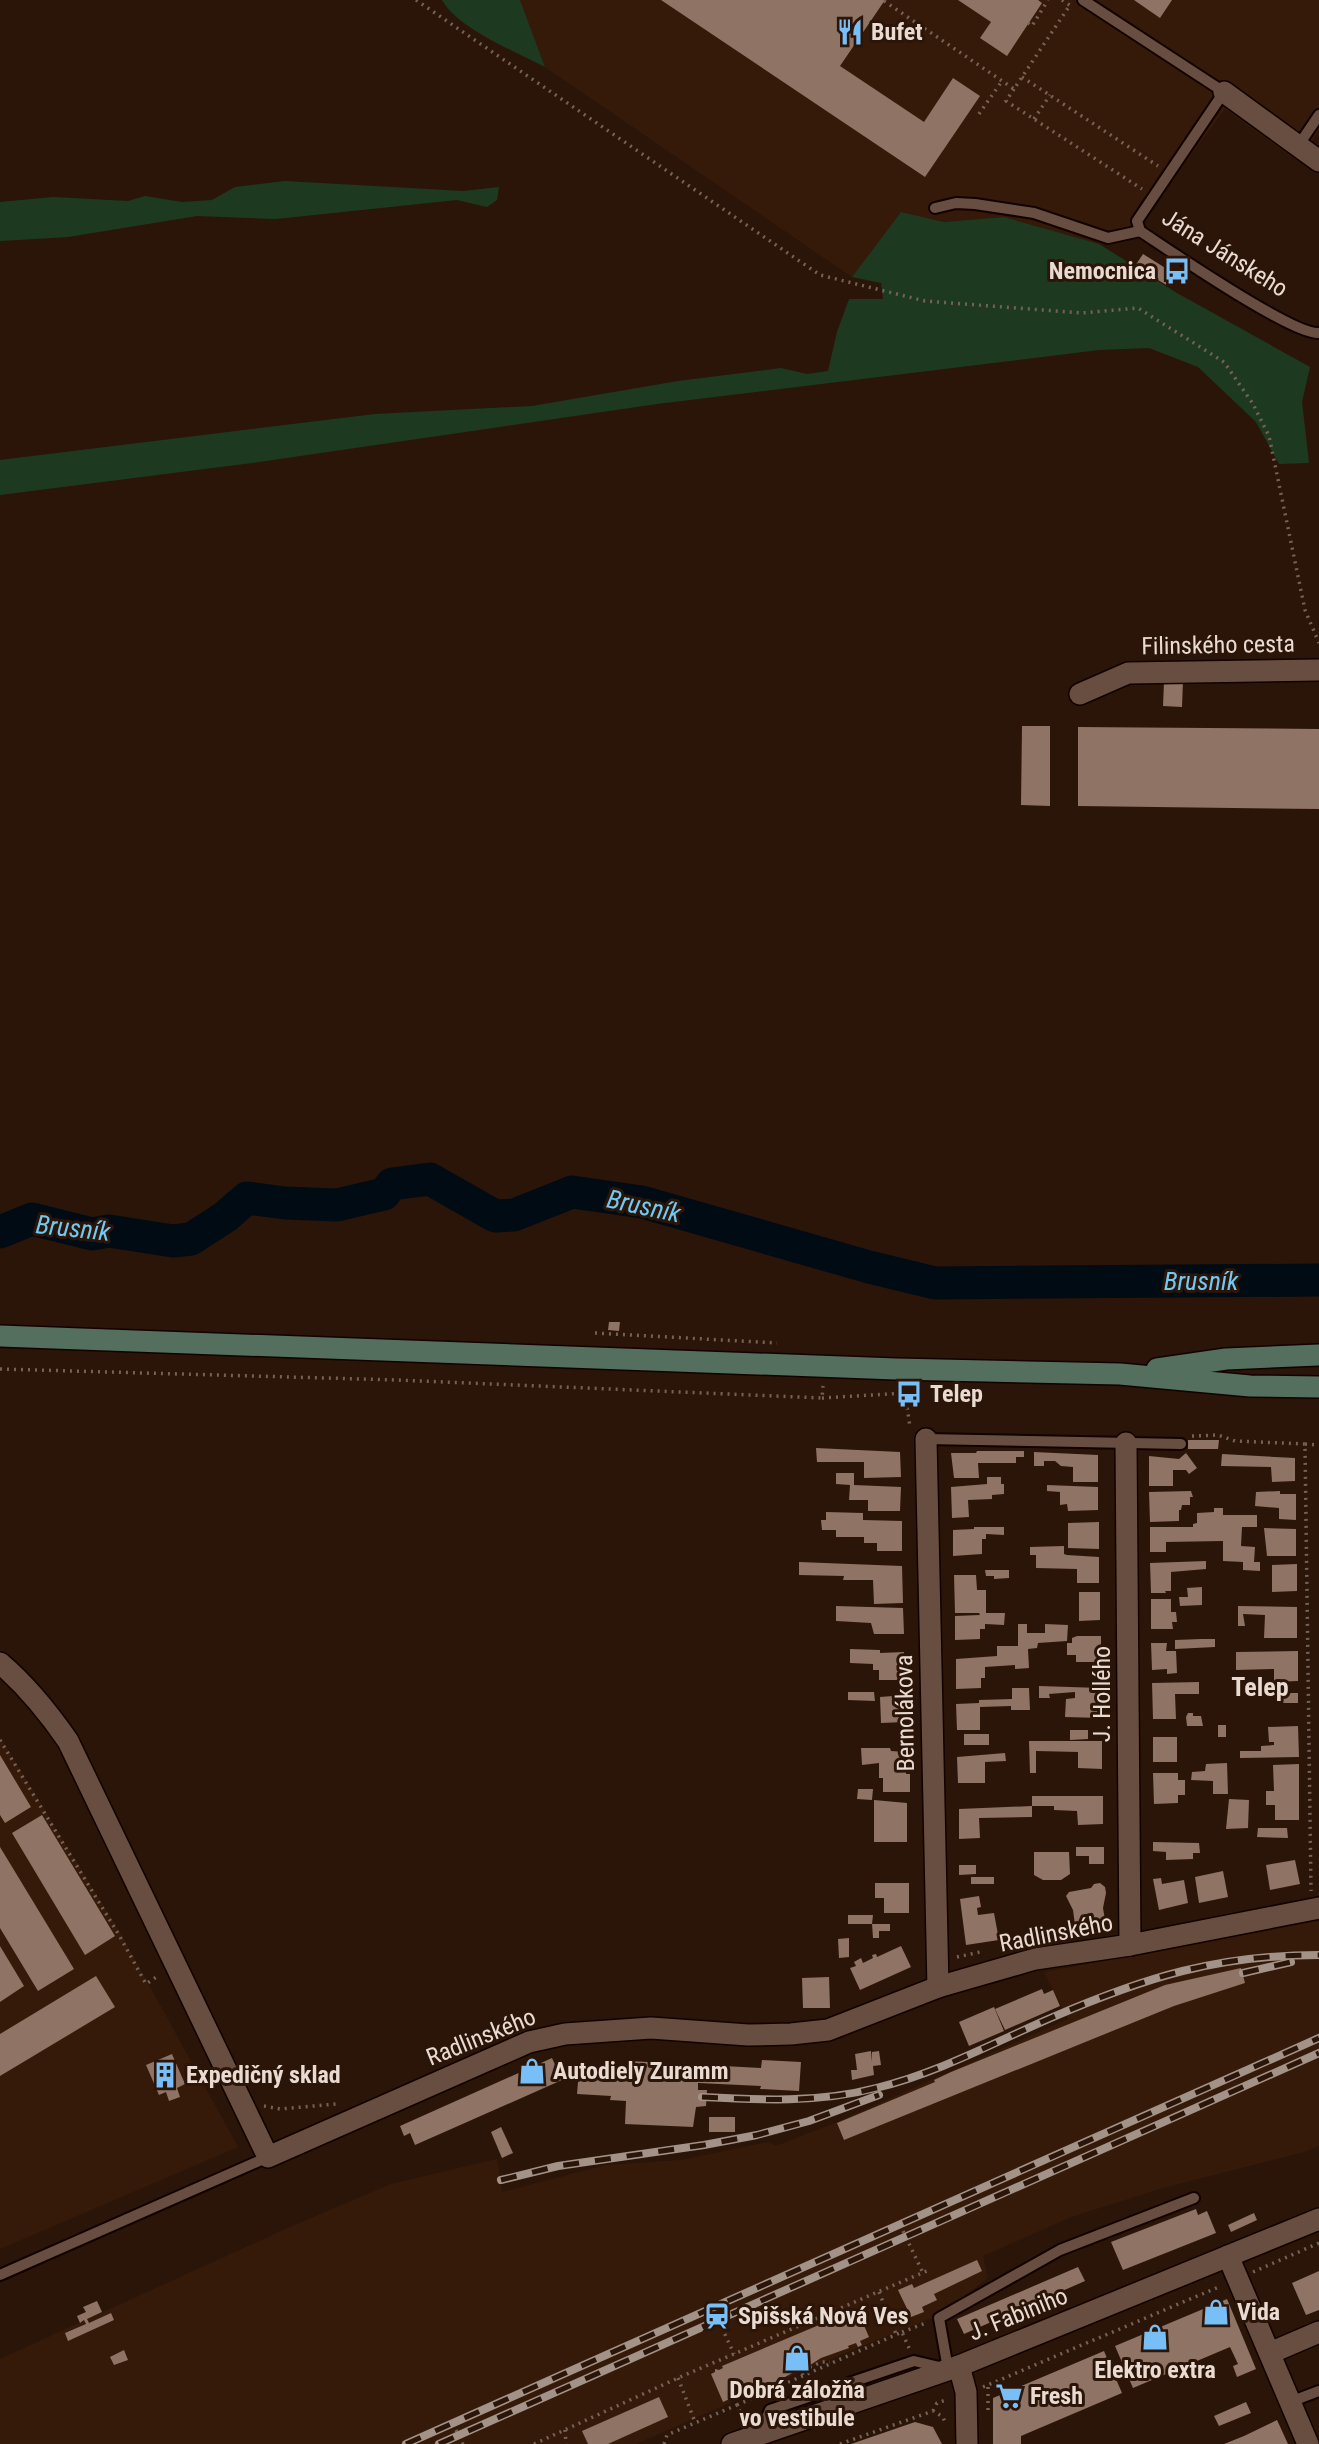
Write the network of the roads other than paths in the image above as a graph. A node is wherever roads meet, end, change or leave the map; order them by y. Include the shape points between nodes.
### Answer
1 (1083, 0) edge
2 (1224, 92) junction
3 (1319, 115) edge
4 (1298, 146) junction
5 (1319, 161) edge
6 (935, 208) dead end
7 (1140, 231) junction
8 (1319, 333) edge
9 (1319, 670) edge
10 (1080, 694) dead end
11 (0, 1336) edge
12 (1319, 1355) edge
13 (1120, 1374) junction
14 (1250, 1386) junction
15 (1319, 1387) edge
16 (1319, 1402) edge
17 (918, 1433) joint
18 (1126, 1443) junction
19 (1181, 1444) road end
20 (0, 1662) edge
21 (1315, 1899) edge
22 (1130, 1945) junction
23 (938, 1987) junction
24 (268, 2157) junction
25 (1194, 2197) dead end
26 (1319, 2219) edge
27 (1228, 2256) junction
28 (0, 2275) edge
29 (1319, 2332) edge
30 (1269, 2353) junction
31 (954, 2368) junction
32 (1319, 2390) edge
33 (1290, 2402) junction
34 (748, 2438) edge
35 (967, 2444) edge
36 (1308, 2444) edge

1 - 2 lane
2 - 4 street
2 - 7 lane, Jána Jánskeho via 1137,221
3 - 4 lane
4 - 5 street
6 - 7 lane via 956,203 1034,213 1108,238
7 - 8 lane, Jána Jánskeho via 1259,306 1305,331
9 - 10 street, Filinského cesta via 1128,673
11 - 13 main road
12 - 13 main road via 1226,1359
13 - 14 main road
14 - 15 main road
14 - 16 main road
17 - 18 lane
17 - 23 street, Bernolákova
18 - 19 lane
18 - 22 street, J. Hollého
20 - 24 street via 37,1699 68,1741
21 - 22 street, Radlinského
22 - 23 street, Radlinského via 1035,1959
23 - 24 street, Radlinského via 828,2030 748,2035 651,2028 565,2034 530,2042
24 - 28 lane
25 - 31 lane via 1060,2250 939,2318
26 - 27 street, J. Fabiniho
27 - 30 street
27 - 31 street, J. Fabiniho
29 - 30 street
30 - 33 street
31 - 34 street, J. Fabiniho
31 - 35 street via 966,2392
32 - 33 lane
33 - 36 street

